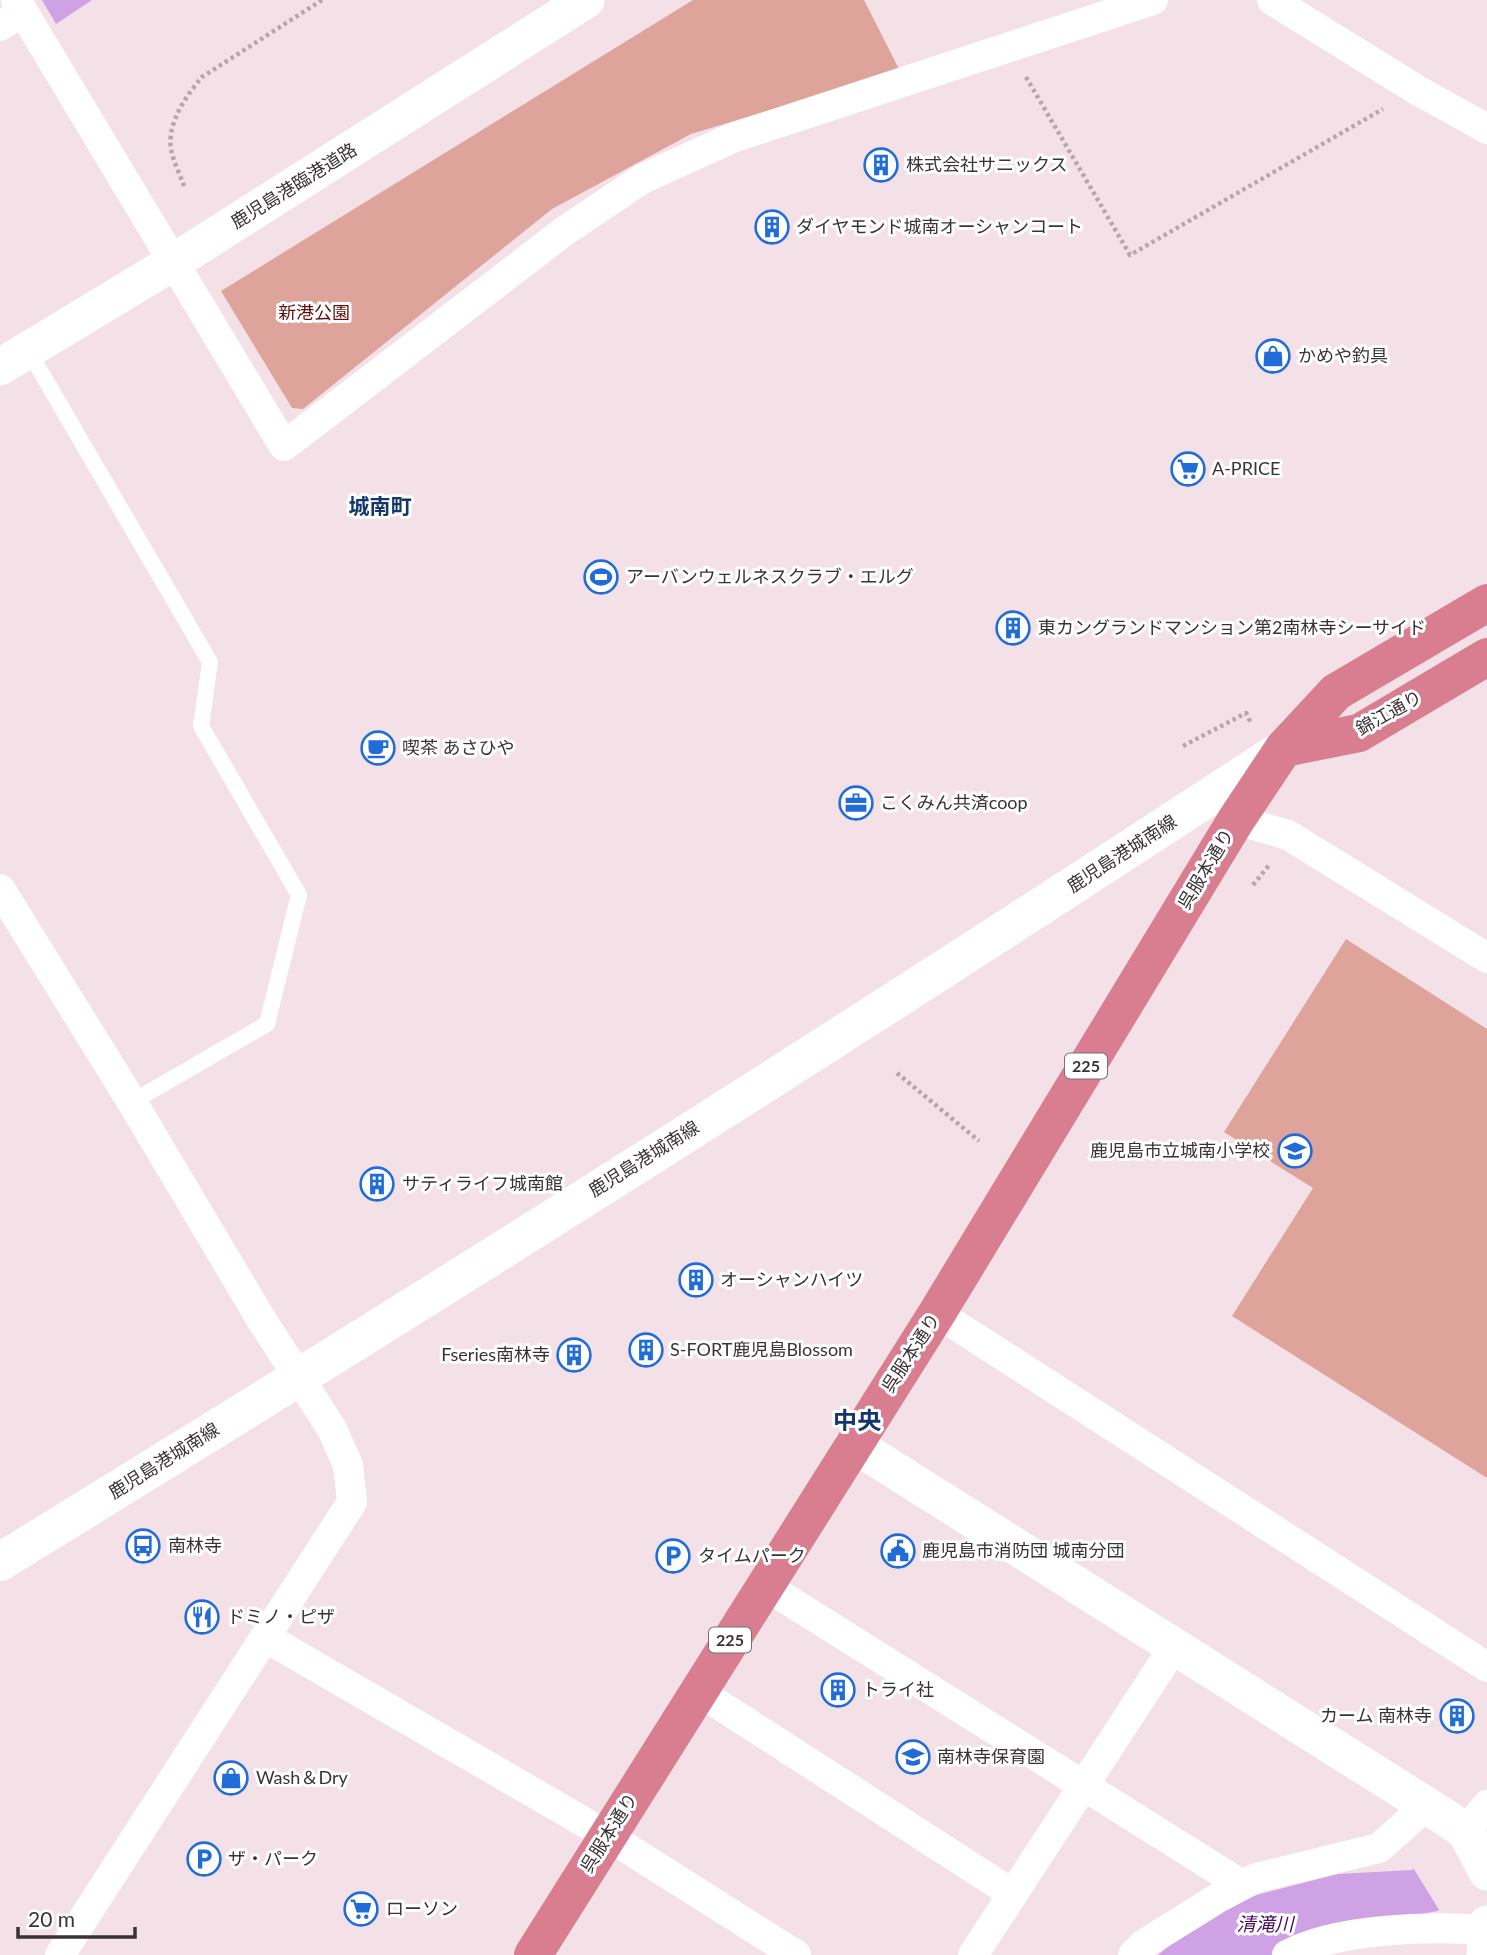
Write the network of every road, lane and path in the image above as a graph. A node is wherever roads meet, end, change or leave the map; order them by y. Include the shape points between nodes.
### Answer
1 (322, 0) edge
2 (586, 0) edge
3 (1153, 0) edge
4 (1272, 0) edge
5 (13, 13) edge
6 (1025, 75) dead end
7 (1417, 90) junction
8 (1487, 129) edge
9 (184, 186) dead end
10 (172, 263) junction
11 (14, 359) edge
12 (1487, 603) edge
13 (1487, 657) edge
14 (1245, 713) dead end
15 (1183, 746) dead end
16 (1283, 748) junction
17 (1236, 820) junction
18 (0, 889) edge
19 (1487, 958) edge
20 (897, 1073) dead end
21 (132, 1102) junction
22 (979, 1141) dead end
23 (937, 1313) junction
24 (298, 1378) junction
25 (853, 1444) junction
26 (0, 1562) edge
27 (764, 1585) junction
28 (265, 1637) junction
29 (1174, 1647) junction
30 (1487, 1667) edge
31 (698, 1691) junction
32 (1083, 1787) junction
33 (1425, 1807) junction
34 (1476, 1819) edge
35 (608, 1836) junction
36 (1487, 1872) edge
37 (1242, 1885) junction
38 (1013, 1894) junction
39 (1486, 1936) edge
40 (60, 1955) edge
41 (533, 1955) edge
42 (796, 1955) edge
43 (973, 1955) edge
44 (1133, 1955) edge
45 (1287, 1955) edge

1 - 9 path via 201,77 188,94 172,128 171,148
2 - 10 street, 鹿児島港臨港道路
3 - 10 street via 732,138 642,179 566,230 284,446
4 - 7 street
5 - 10 street
6 - 7 path via 1130,255
7 - 8 street
10 - 11 street, 鹿児島港臨港道路
11 - 21 lane via 210,662 201,726 299,895 267,1024
12 - 16 highway, 225 via 1336,692
13 - 16 highway, 錦江通り via 1359,733
14 - 15 path
16 - 17 highway, 呉服本通り / 225
16 - 24 main road, 鹿児島港城南線
17 - 19 street via 1288,835
17 - 23 highway, 呉服本通り / 225
18 - 21 street
20 - 22 path
21 - 24 street
23 - 25 highway, 呉服本通り / 225
23 - 30 street
24 - 26 main road, 鹿児島港城南線
24 - 28 street via 332,1429 348,1465 352,1502
25 - 27 highway, 呉服本通り / 225
25 - 29 street
27 - 31 highway, 呉服本通り / 225
27 - 32 street
28 - 35 street
28 - 40 street
29 - 32 street
29 - 33 street
31 - 35 highway, 呉服本通り / 225
31 - 38 street
32 - 37 street
32 - 38 street
33 - 34 street
33 - 37 street via 1380,1848
34 - 36 street
35 - 41 highway, 呉服本通り / 225
35 - 42 street
37 - 44 street
38 - 43 street
39 - 45 street via 1452,1927 1382,1931 1306,1945

